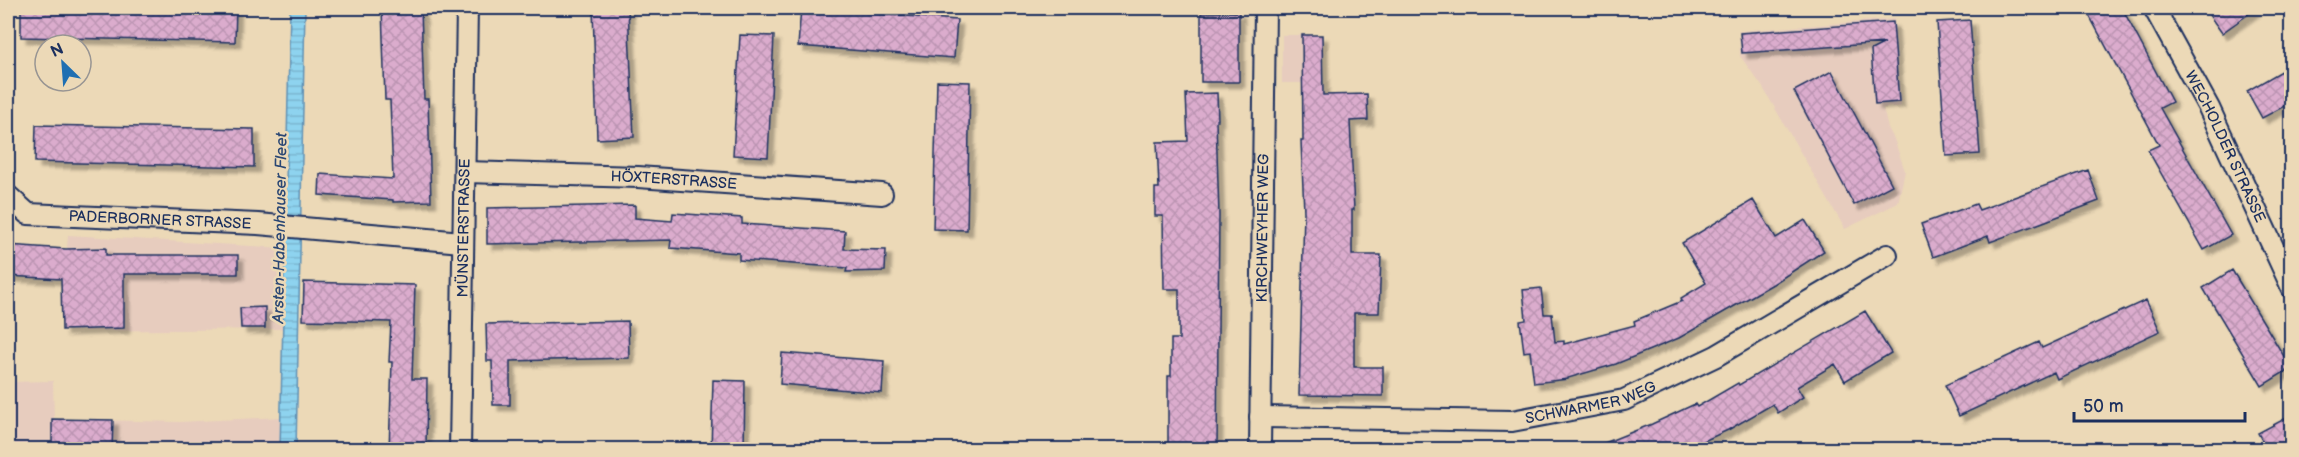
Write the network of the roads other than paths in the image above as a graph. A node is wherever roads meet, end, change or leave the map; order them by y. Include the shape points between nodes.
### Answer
1 (467, 8) edge
2 (1265, 8) edge
3 (2154, 8) edge
4 (466, 172) junction
5 (882, 195) dead end
6 (8, 196) edge
7 (462, 242) junction
8 (1887, 255) dead end
9 (2287, 264) edge
10 (2292, 288) edge
11 (1260, 417) junction
12 (460, 450) edge
13 (1260, 450) edge

1 - 4 street, MÜNSTERSTRASSE
2 - 11 street, KIRCHWEYHER WEG
3 - 9 street, WECHOLDER STRASSE
4 - 5 street, HÖXTERSTRASSE via 639,177
4 - 7 street, MÜNSTERSTRASSE
6 - 7 street, PADERBORNER STRASSE via 28,214 258,224
7 - 12 street, MÜNSTERSTRASSE
8 - 11 street, SCHWARMER WEG via 1716,356 1624,400 1512,421
9 - 10 street, WECHOLDER STRASSE
11 - 13 street, KIRCHWEYHER WEG

